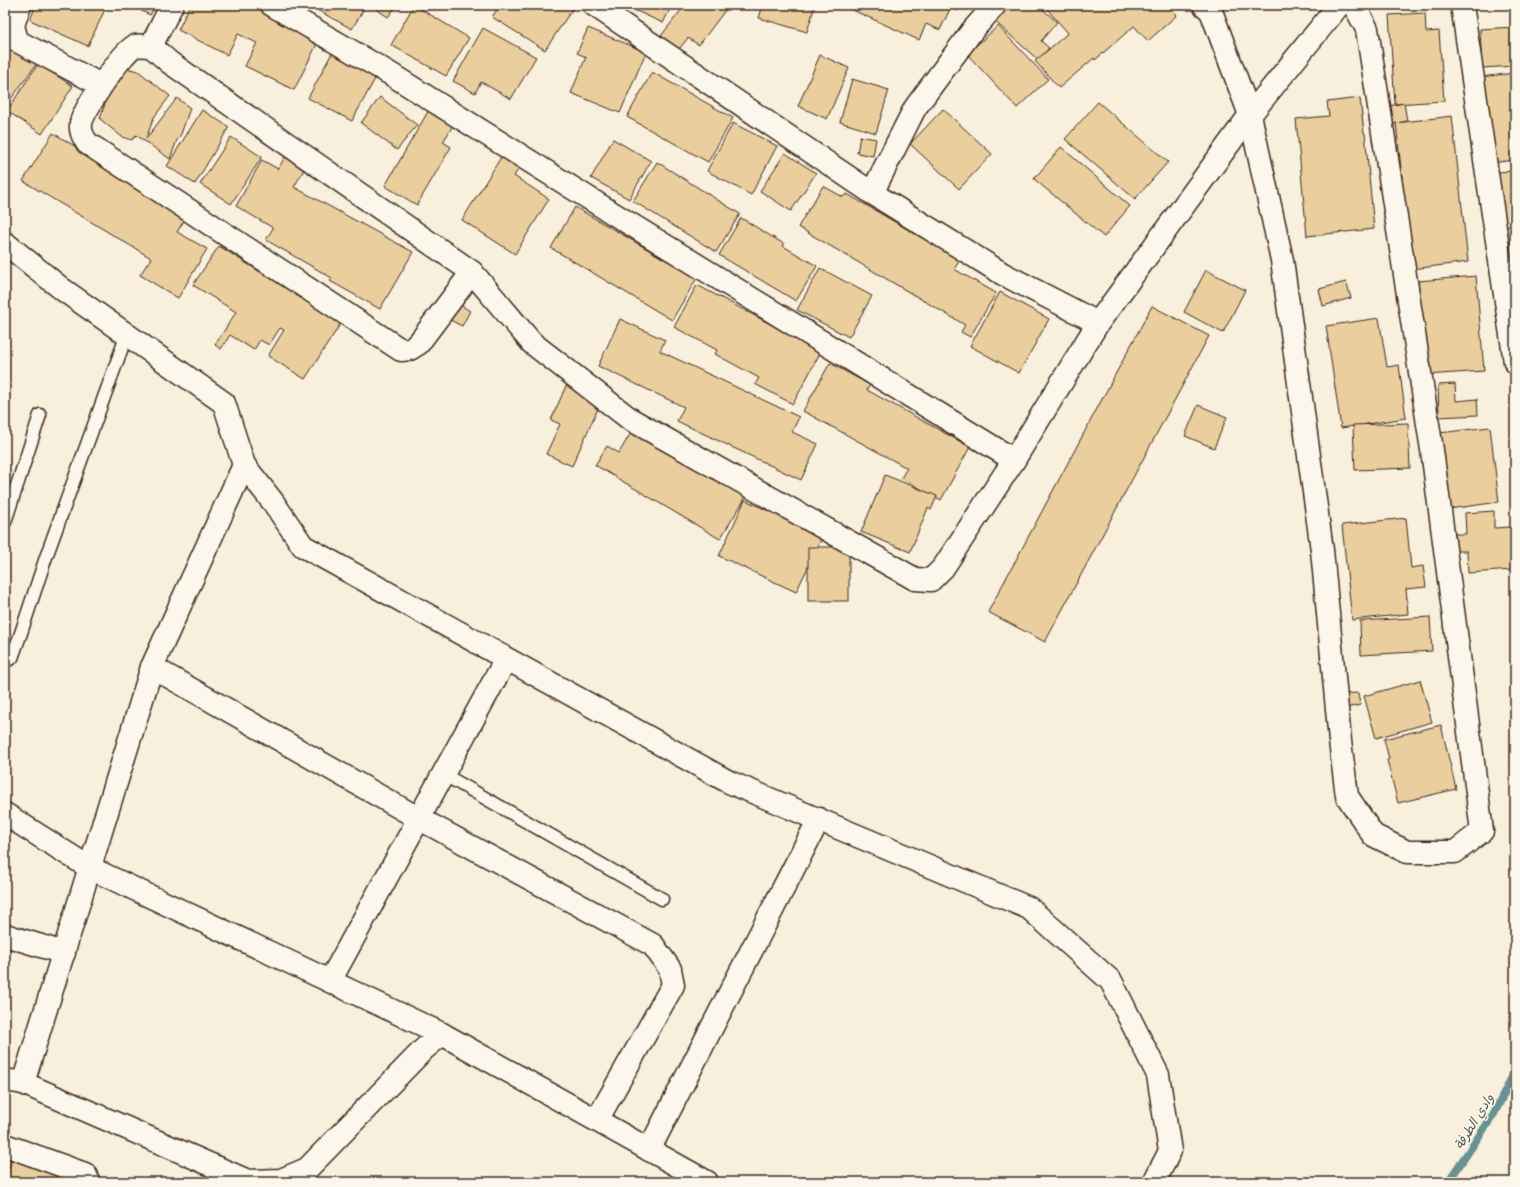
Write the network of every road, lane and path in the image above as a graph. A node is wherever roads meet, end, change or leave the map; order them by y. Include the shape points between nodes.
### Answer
1 (20, 5) edge
2 (172, 5) edge
3 (272, 5) edge
4 (594, 5) edge
5 (996, 5) edge
6 (1204, 5) edge
7 (1339, 5) edge
8 (1354, 5) edge
9 (1462, 5) edge
10 (151, 46) junction
11 (101, 85) junction
12 (1250, 115) junction
13 (872, 193) junction
14 (5, 243) edge
15 (472, 272) junction
16 (1098, 323) junction
17 (127, 334) junction
18 (1515, 362) edge
19 (40, 415) dead end
20 (1014, 460) junction
21 (244, 465) junction
22 (5, 522) edge
23 (506, 659) junction
24 (5, 662) edge
25 (152, 667) junction
26 (443, 774) junction
27 (5, 814) edge
28 (418, 818) junction
29 (819, 819) junction
30 (90, 868) junction
31 (662, 899) dead end
32 (5, 935) edge
33 (64, 953) junction
34 (330, 981) junction
35 (442, 1034) junction
36 (14, 1082) edge
37 (597, 1120) junction
38 (5, 1145) edge
39 (649, 1150) junction
40 (89, 1182) edge
41 (707, 1182) edge
42 (1154, 1182) edge

1 - 11 street via 13,25 18,41
2 - 10 street
3 - 20 street via 389,73
4 - 13 street
5 - 13 street via 972,31 915,108
6 - 12 street via 1211,12
7 - 12 street
8 - 12 street via 1367,29 1406,278 1432,450 1482,831 1455,852 1407,852 1373,836 1347,796 1322,550 1282,260
9 - 18 street
10 - 11 street via 135,46 125,53
10 - 15 street via 169,62
11 - 15 street via 81,121 81,132 87,143 401,350 410,349 418,344
12 - 16 street
13 - 16 street via 1003,274
14 - 17 street
15 - 20 street via 532,343 630,419 915,579 930,580 943,568
16 - 20 street
17 - 21 street via 224,403
17 - 24 lane via 46,557 21,634 12,658
19 - 22 lane
21 - 23 street via 303,546
21 - 25 street
23 - 26 street
23 - 29 street via 729,782
25 - 28 street
25 - 30 street
26 - 28 street
26 - 31 lane
27 - 30 street
28 - 34 street
28 - 37 street via 653,945 670,969 673,986
29 - 39 street
29 - 42 street via 1029,908 1111,981 1158,1075 1170,1151
30 - 33 street
30 - 34 street
32 - 33 street
33 - 36 street
34 - 35 street
35 - 36 street via 424,1049 307,1169 281,1180 248,1181
35 - 37 street
37 - 39 street
38 - 40 street via 85,1174
39 - 41 street

